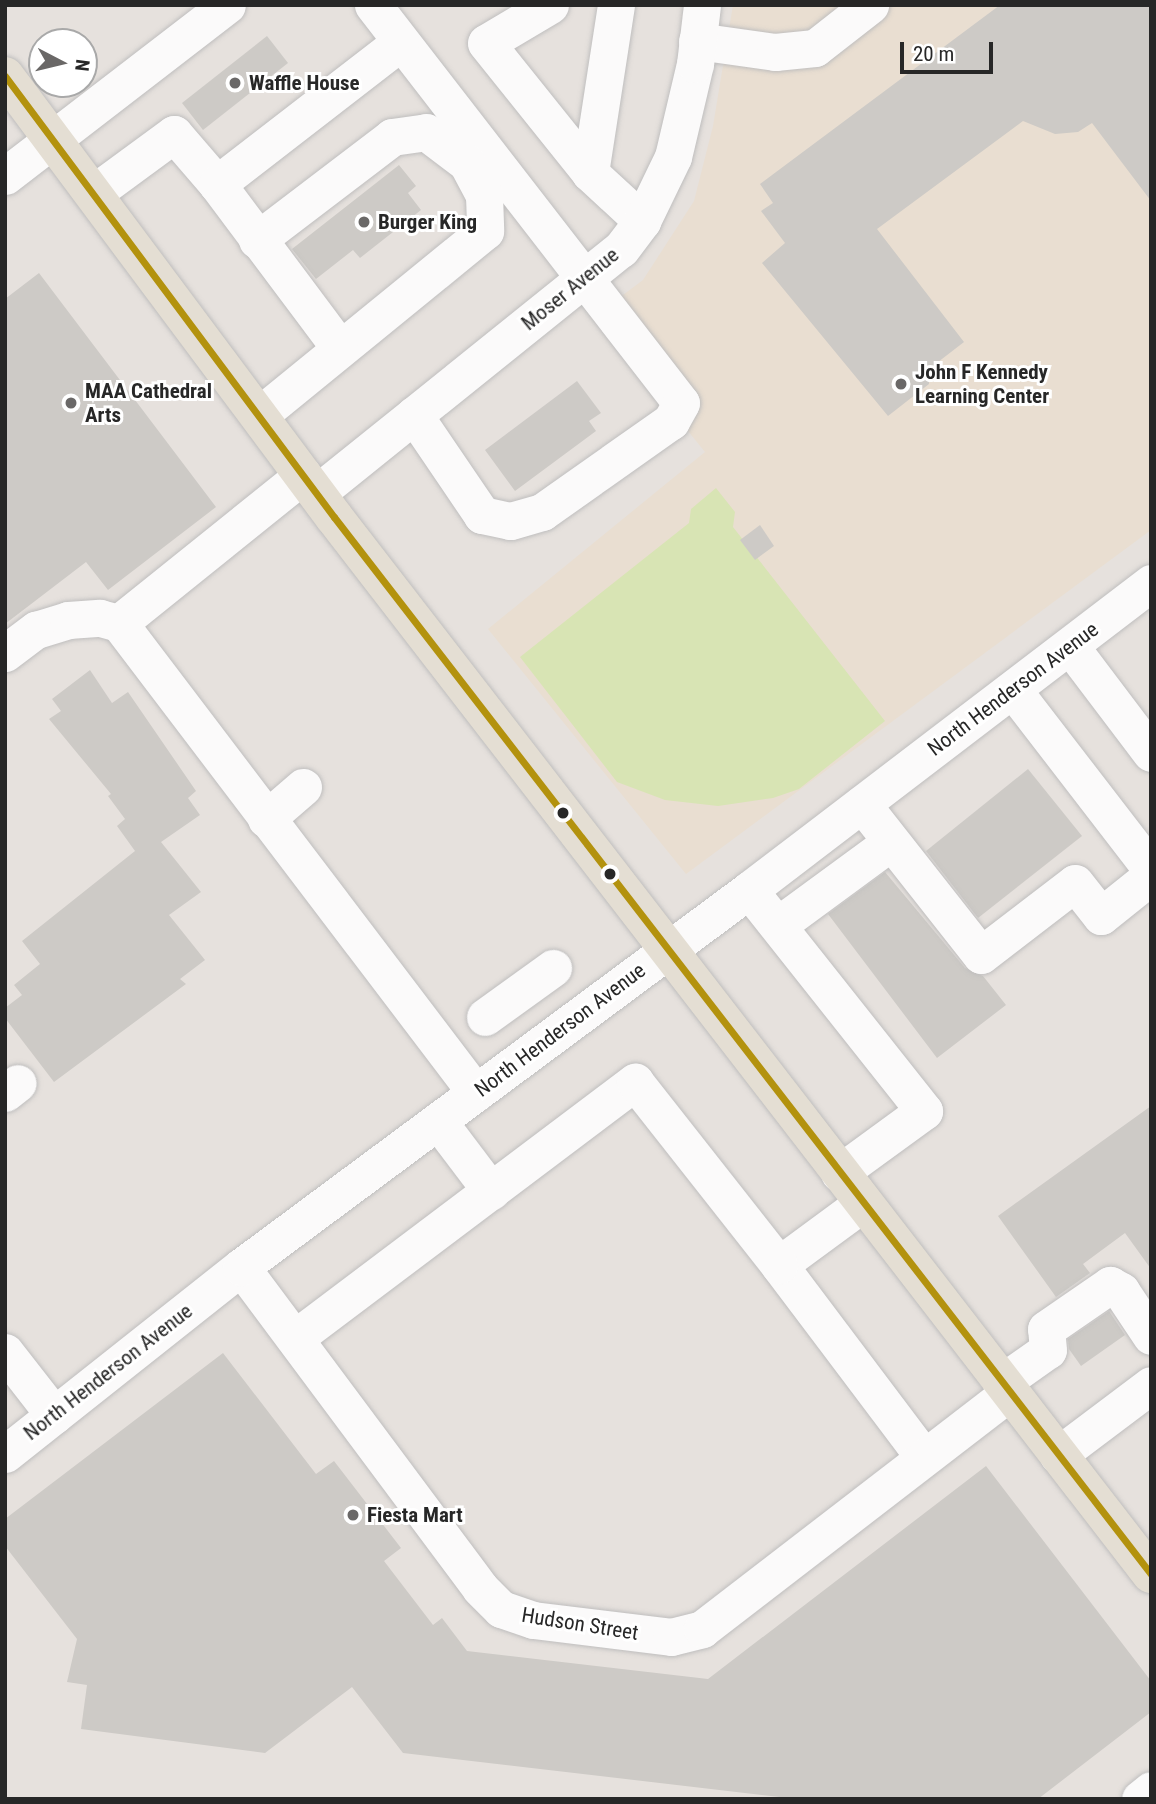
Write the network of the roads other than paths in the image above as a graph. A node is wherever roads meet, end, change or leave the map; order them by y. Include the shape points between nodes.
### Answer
1 (227, 5) edge
2 (373, 5) edge
3 (550, 5) edge
4 (616, 5) edge
5 (702, 5) edge
6 (870, 5) edge
7 (697, 41) junction
8 (401, 42) junction
9 (5, 76) edge
10 (442, 95) junction
11 (392, 136) junction
12 (53, 140) junction
13 (590, 173) junction
14 (5, 176) edge
15 (217, 184) junction
16 (95, 192) junction
17 (524, 203) junction
18 (642, 221) junction
19 (485, 231) junction
20 (257, 240) junction
21 (584, 279) junction
22 (339, 347) junction
23 (259, 415) junction
24 (414, 415) junction
25 (310, 484) junction
26 (1151, 583) edge
27 (119, 623) junction
28 (1070, 646) junction
29 (5, 653) edge
30 (1013, 690) junction
31 (1151, 753) edge
32 (303, 787) dead end
33 (862, 804) junction
34 (266, 819) junction
35 (891, 842) junction
36 (1151, 869) edge
37 (1151, 876) edge
38 (749, 890) junction
39 (778, 925) junction
40 (668, 949) junction
41 (553, 968) dead end
42 (485, 1017) dead end
43 (475, 1093) junction
44 (438, 1121) junction
45 (839, 1173) junction
46 (491, 1191) junction
47 (863, 1203) junction
48 (779, 1265) junction
49 (241, 1267) junction
50 (1151, 1336) edge
51 (295, 1338) junction
52 (5, 1352) edge
53 (1151, 1385) edge
54 (1005, 1388) junction
55 (54, 1415) junction
56 (5, 1454) edge
57 (1058, 1455) junction
58 (923, 1456) junction
59 (1151, 1574) edge
60 (1151, 1790) edge
61 (1140, 1799) edge

1 - 12 street
2 - 8 street
3 - 13 street via 486,43
4 - 13 street
5 - 7 street, Moser Avenue
6 - 7 street via 815,48 775,52
7 - 18 street, Moser Avenue via 673,157
8 - 10 street
8 - 15 street
9 - 12 main road
10 - 11 street
10 - 17 street
11 - 19 street via 426,132 467,163 484,195
11 - 20 street
12 - 14 street
12 - 16 main road
13 - 18 street
15 - 16 street via 174,134
15 - 20 street
16 - 23 main road
17 - 19 street
17 - 21 street
18 - 21 street, Moser Avenue via 621,250
19 - 22 street
20 - 22 street
21 - 24 street, Moser Avenue
21 - 24 street via 681,403 671,421 542,512 510,521 482,515
22 - 23 street
23 - 25 main road
24 - 25 street, Moser Avenue
25 - 27 street, Moser Avenue
25 - 40 main road
26 - 28 street, North Henderson Avenue
27 - 29 street via 100,618 68,620 36,630
27 - 34 street
28 - 30 street, North Henderson Avenue
28 - 31 street
30 - 33 street, North Henderson Avenue
30 - 36 street
32 - 34 street
33 - 35 street
33 - 38 street, North Henderson Avenue
34 - 43 street
35 - 37 street via 981,955 1075,883 1101,916
35 - 39 street
38 - 39 street
38 - 40 street, North Henderson Avenue
39 - 45 street via 924,1111
40 - 43 street, North Henderson Avenue
40 - 45 main road
41 - 42 street
43 - 44 street, North Henderson Avenue
44 - 46 street
44 - 49 street, North Henderson Avenue
45 - 47 main road
46 - 48 street via 635,1082
46 - 51 street
47 - 48 street
47 - 54 main road
48 - 58 street
49 - 51 street, Hudson Street
49 - 55 street, North Henderson Avenue
50 - 54 street, Hudson Street via 1121,1290 1110,1285 1046,1329 1048,1350
51 - 58 street, Hudson Street via 480,1588 501,1609 533,1620 671,1637 702,1629
52 - 55 street
53 - 57 street
54 - 57 main road
54 - 58 street, Hudson Street
55 - 56 street, North Henderson Avenue
57 - 59 main road
60 - 61 street

